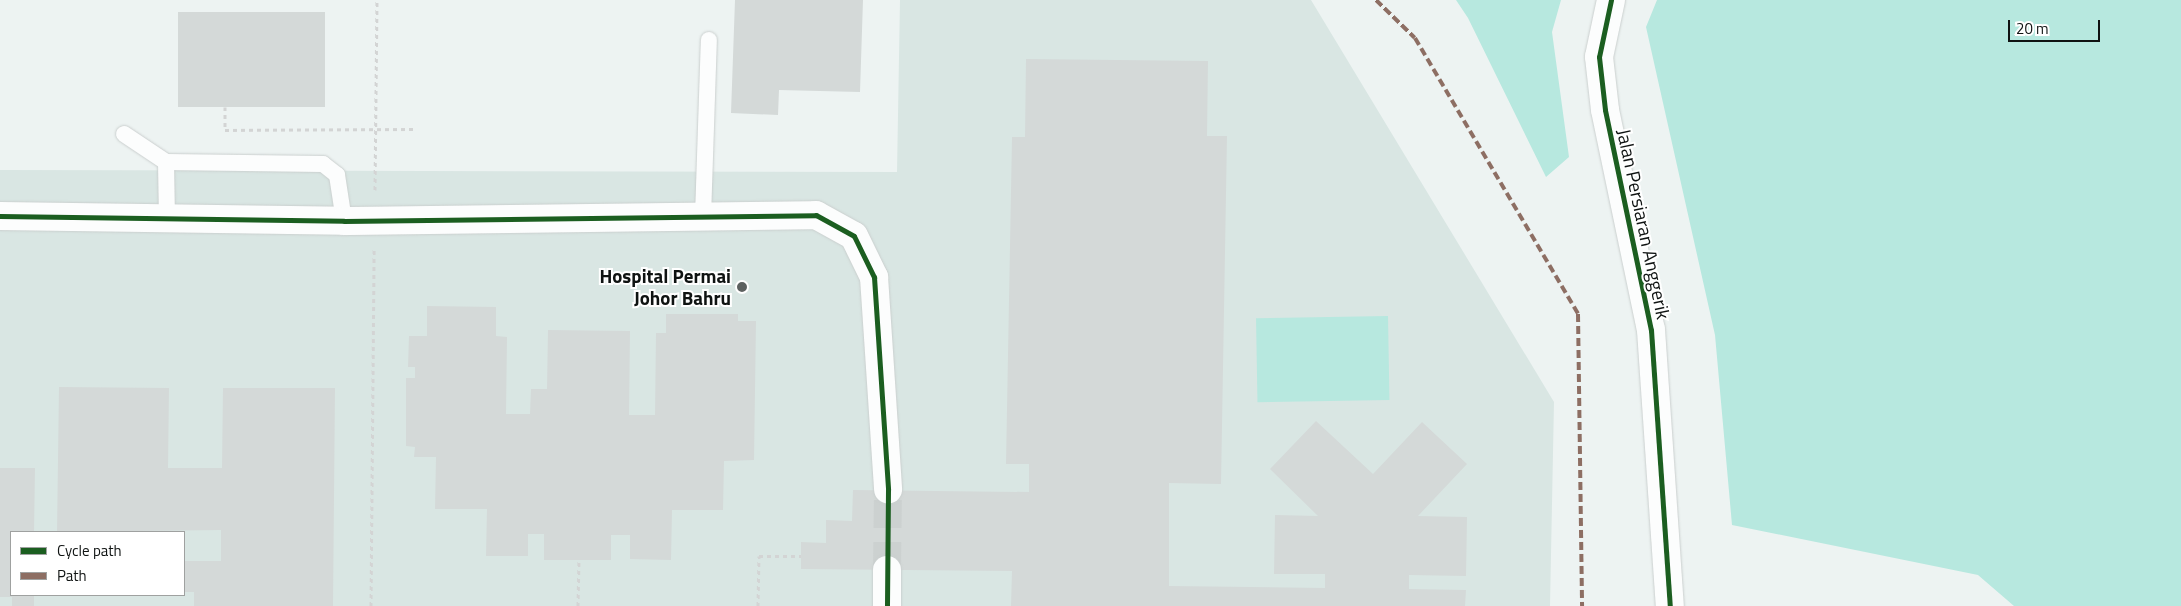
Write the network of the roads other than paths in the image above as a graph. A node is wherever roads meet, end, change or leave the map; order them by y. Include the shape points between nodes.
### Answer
1 (1611, 0) edge
2 (709, 40) dead end
3 (124, 134) dead end
4 (166, 162) junction
5 (0, 216) edge
6 (703, 217) junction
7 (166, 219) junction
8 (344, 221) junction
9 (888, 490) tunnel mouth
10 (887, 570) tunnel mouth
11 (887, 606) edge
12 (1670, 606) edge

1 - 12 street, Jalan Persiaran Anggerik via 1599,57 1605,110 1650,330
2 - 6 lane
3 - 4 lane
4 - 7 lane
4 - 8 lane via 323,164 337,175
5 - 7 street
6 - 8 street
6 - 9 street via 816,215 854,236 874,277
7 - 8 street
10 - 11 street

